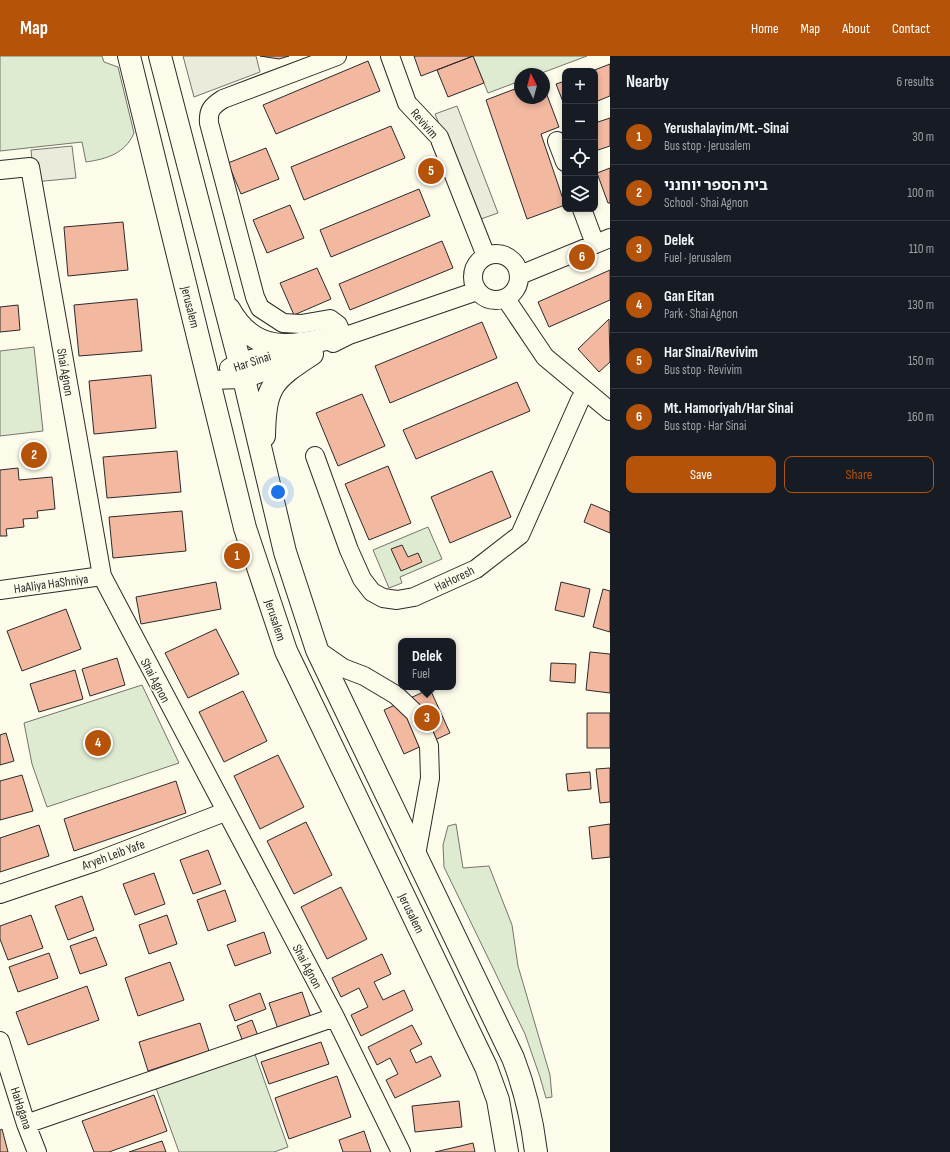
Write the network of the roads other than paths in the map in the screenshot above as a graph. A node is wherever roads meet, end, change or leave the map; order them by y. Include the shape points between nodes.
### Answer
1 (129, 56) edge
2 (160, 56) edge
3 (338, 56) edge
4 (390, 56) edge
5 (557, 141) dead end
6 (562, 154) edge
7 (0, 170) edge
8 (584, 212) edge
9 (603, 241) edge
10 (486, 256) junction
11 (520, 275) junction
12 (477, 291) junction
13 (223, 297) junction
14 (506, 299) junction
15 (341, 336) junction
16 (312, 354) junction
17 (242, 371) junction
18 (209, 380) junction
19 (586, 392) junction
20 (610, 411) edge
21 (315, 456) dead end
22 (263, 457) junction
23 (102, 576) junction
24 (0, 590) edge
25 (317, 650) junction
26 (225, 812) junction
27 (416, 855) junction
28 (0, 894) edge
29 (335, 1017) junction
30 (0, 1041) edge
31 (26, 1124) junction
32 (37, 1152) edge
33 (401, 1152) edge
34 (507, 1152) edge
35 (536, 1152) edge

1 - 18 main road, Jerusalem
2 - 13 main road
3 - 15 street via 223,99 213,105 209,114 209,124 260,308 283,323 301,324 330,319 338,325
4 - 10 street, Revivim via 407,103 439,137
5 - 6 street
7 - 23 street, Shai Agnon via 30,168
8 - 9 street
9 - 11 street
10 - 11 street via 500,254 508,257 514,262
10 - 12 street via 475,268 474,283
11 - 14 street via 517,289
12 - 14 street via 493,301
12 - 15 street, Har Sinai
13 - 15 main road via 236,322 255,339 266,344 302,344
13 - 17 main road
14 - 19 street via 545,357
15 - 16 street, Har Sinai
15 - 17 street, Har Sinai
16 - 17 street, Har Sinai
16 - 22 main road via 284,373 272,387 264,420
17 - 18 street, Har Sinai
17 - 22 main road
18 - 34 main road, Jerusalem via 245,528 286,651 486,1067 498,1100
19 - 20 street
19 - 21 street, HaHoresh via 580,400 520,535 476,569 414,597 397,600 383,598 372,592 366,584 349,550
22 - 25 main road via 285,552
23 - 24 street, HaAliya HaShniya
23 - 26 street, Shai Agnon
25 - 27 main road
25 - 27 street via 343,668 364,676 396,695 415,713 429,746 430,778
26 - 28 street, Aryeh Leib Yafe via 95,862
26 - 29 street, Shai Agnon
27 - 35 main road via 513,1058 524,1087
29 - 31 street
29 - 33 street, Shai Agnon
30 - 31 street, HaHagana
31 - 32 street, HaHagana

